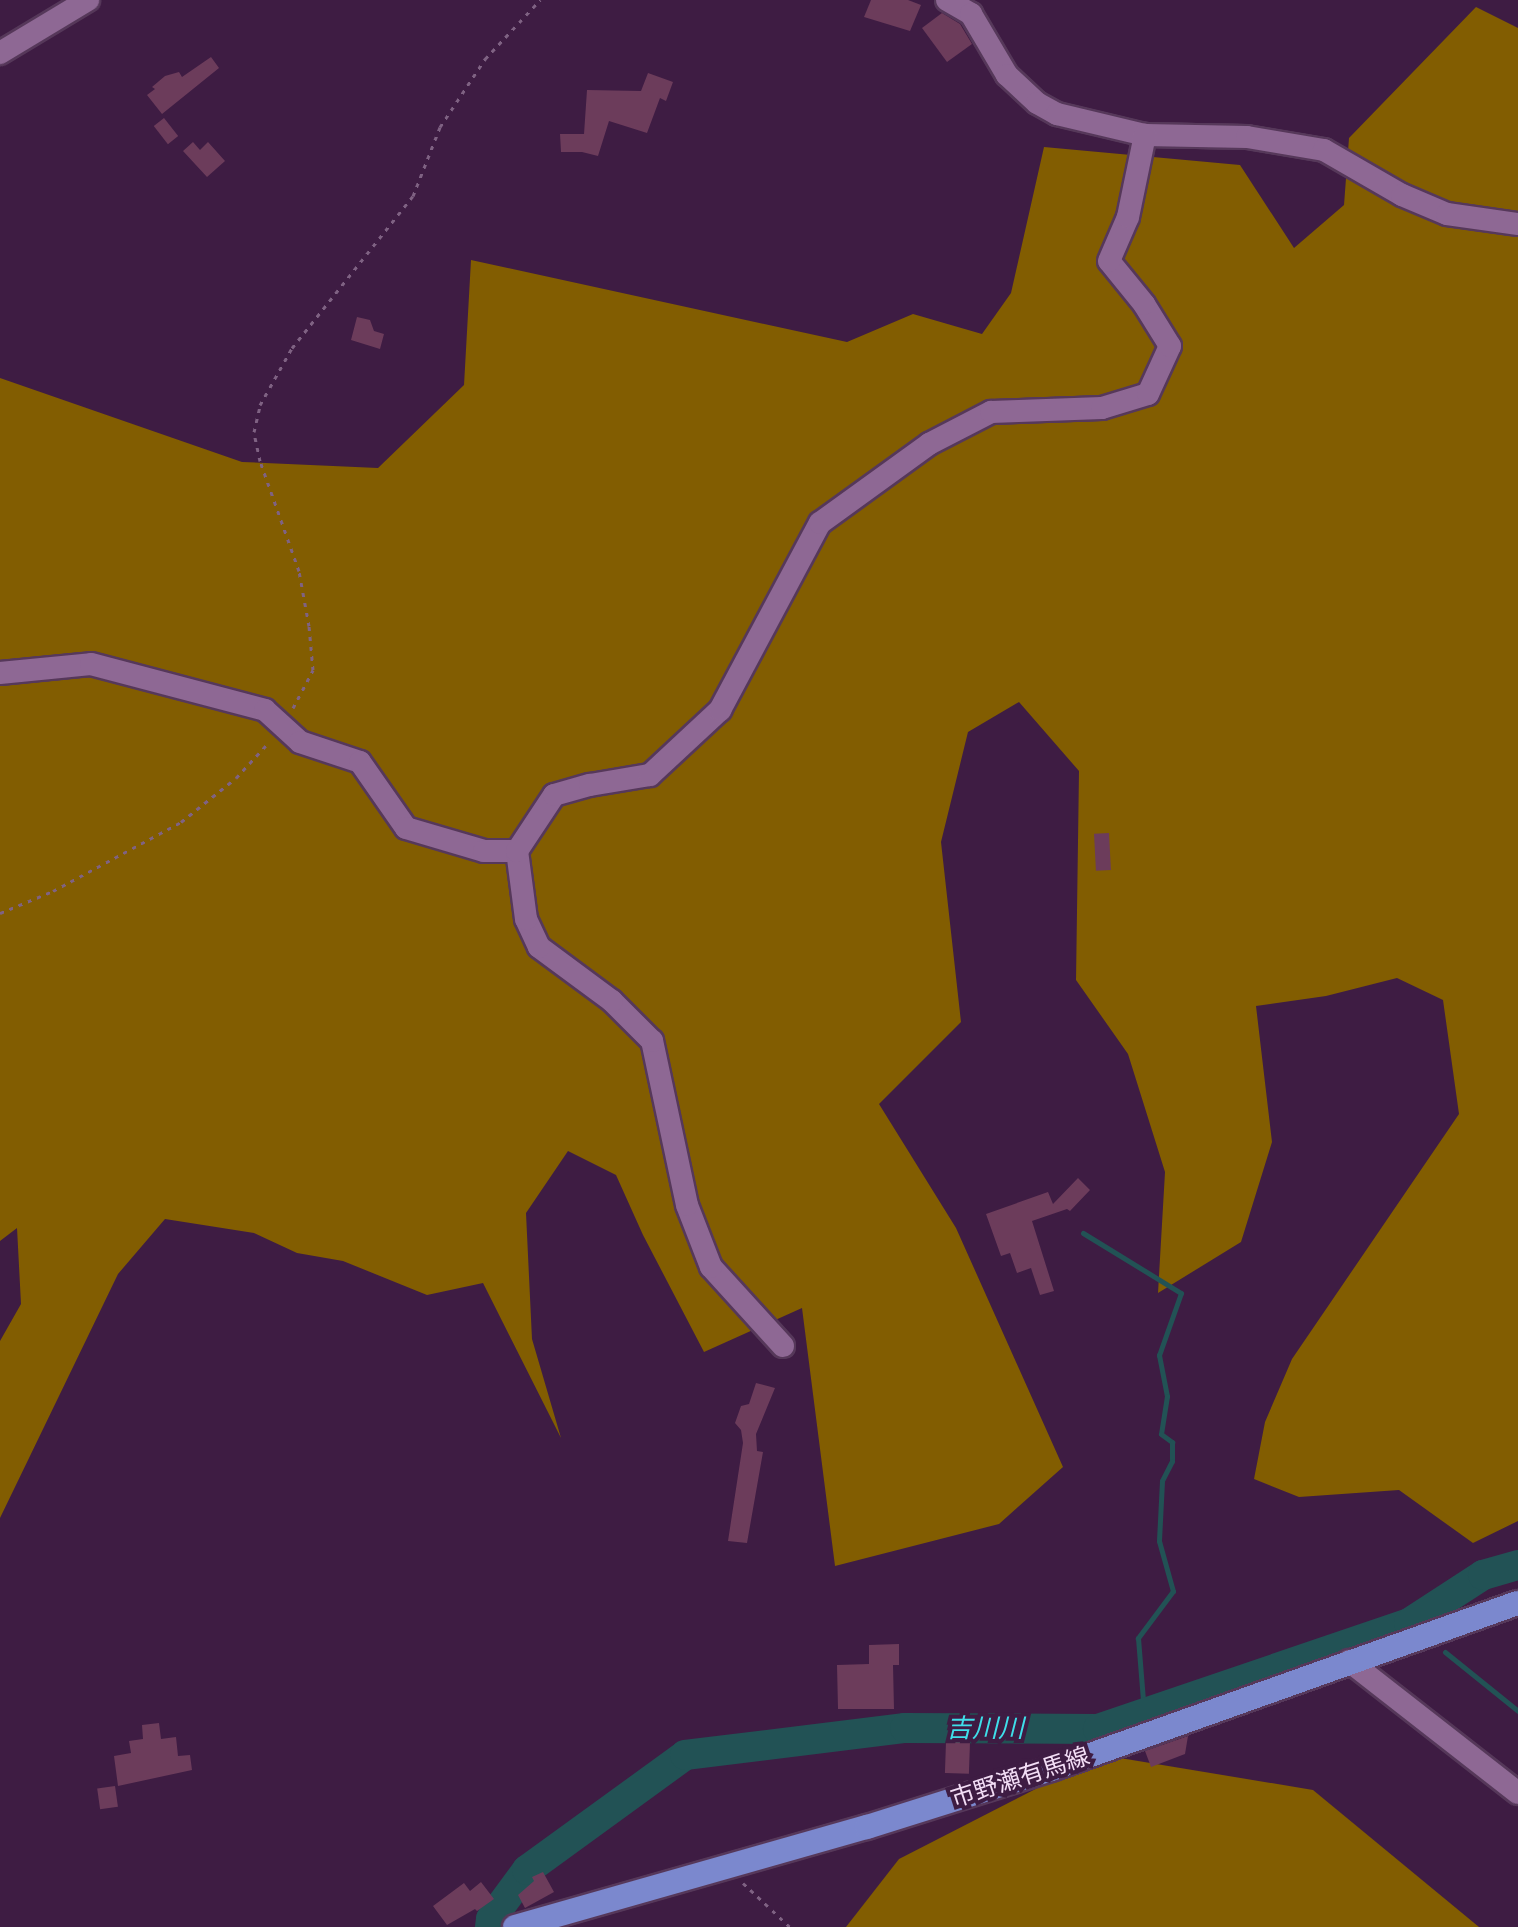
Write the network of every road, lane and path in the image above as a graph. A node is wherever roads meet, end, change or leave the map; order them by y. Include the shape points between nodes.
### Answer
1 (88, 0) edge
2 (540, 0) edge
3 (947, 0) edge
4 (0, 53) edge
5 (1145, 135) junction
6 (1518, 224) edge
7 (0, 673) edge
8 (283, 727) junction
9 (517, 851) junction
10 (0, 913) edge
11 (783, 1346) dead end
12 (1518, 1603) edge
13 (1349, 1661) junction
14 (1518, 1793) edge
15 (731, 1865) junction
16 (515, 1927) edge
17 (790, 1927) edge

1 - 4 street
2 - 8 path via 485,59 440,127 413,196 292,348 260,405 254,432 257,447 299,571 313,670
3 - 5 street via 971,14 1007,75 1037,103 1057,114
5 - 6 street via 1247,137 1324,150 1447,214
5 - 9 street via 1128,217 1109,261 1170,346 1148,394 1102,408 991,412 929,444 820,523 720,710 650,775 554,795
7 - 8 street via 91,664 265,710
8 - 9 street via 300,742 360,762 406,828 484,851
8 - 10 path via 236,778 181,822 53,891
9 - 11 street via 526,919 539,947 612,1001 652,1041 687,1205 711,1267
12 - 13 main road, 市野瀬有馬線
13 - 14 street
13 - 15 main road, 市野瀬有馬線 via 1054,1768
15 - 16 main road, 市野瀬有馬線
15 - 17 path via 748,1889

